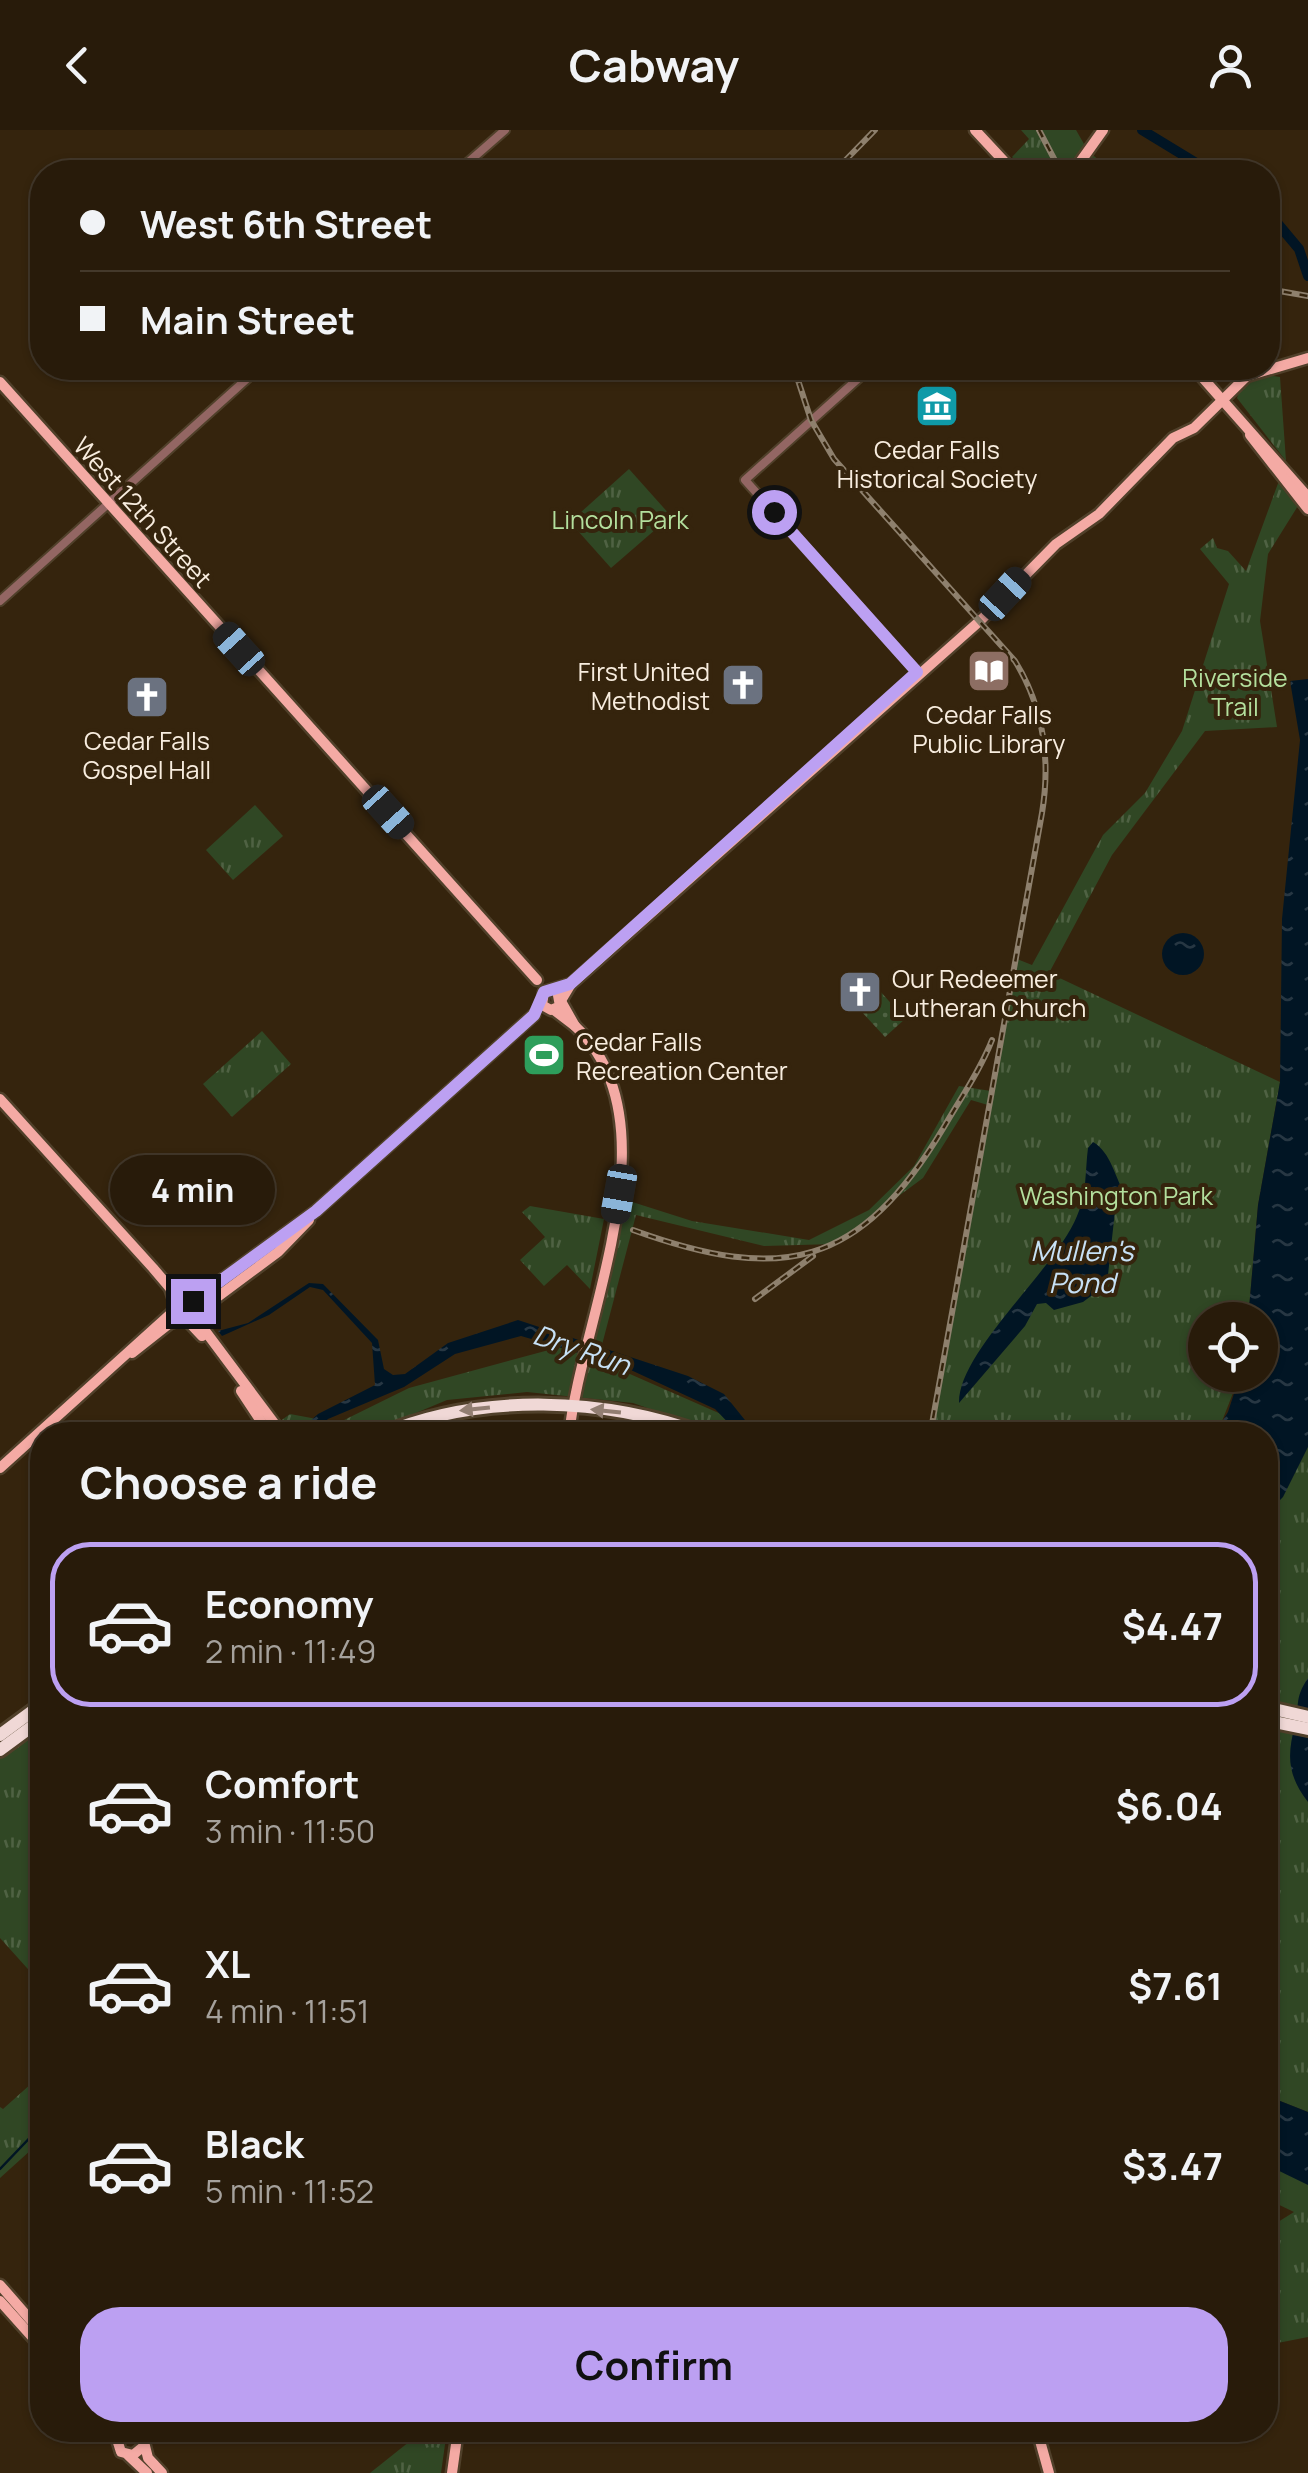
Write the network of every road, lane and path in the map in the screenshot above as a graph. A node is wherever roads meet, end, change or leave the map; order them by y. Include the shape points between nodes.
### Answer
1 (505, 130) edge
2 (976, 130) edge
3 (1103, 130) edge
4 (471, 160) edge
5 (1003, 160) edge
6 (1082, 160) edge
7 (1308, 358) edge
8 (1280, 365) edge
9 (245, 380) edge
10 (857, 380) edge
11 (1205, 380) edge
12 (1247, 380) edge
13 (0, 382) edge
14 (1222, 398) junction
15 (1283, 473) junction
16 (1308, 497) edge
17 (108, 504) junction
18 (1308, 508) edge
19 (0, 601) edge
20 (917, 672) junction
21 (552, 1000) junction
22 (0, 1099) edge
23 (154, 1268) junction
24 (176, 1307) junction
25 (190, 1311) junction
26 (115, 1364) junction
27 (572, 1407) junction
28 (51, 1422) edge
29 (269, 1422) edge
30 (421, 1422) edge
31 (571, 1422) edge
32 (664, 1422) edge
33 (30, 1441) edge
34 (0, 1468) edge
35 (1278, 1710) edge
36 (30, 1713) edge
37 (1308, 1717) edge
38 (1278, 1723) edge
39 (30, 1728) edge
40 (1308, 1729) edge
41 (0, 1735) edge
42 (0, 1750) edge
43 (0, 2286) edge
44 (0, 2297) edge
45 (16, 2311) junction
46 (30, 2323) edge
47 (30, 2329) edge
48 (117, 2442) edge
49 (144, 2442) edge
50 (456, 2442) edge
51 (1040, 2442) edge
52 (144, 2446) junction
53 (128, 2455) junction
54 (147, 2473) edge
55 (162, 2473) edge
56 (452, 2473) edge
57 (1049, 2473) edge

1 - 4 street
2 - 5 main road
3 - 6 main road
7 - 8 main road
9 - 17 street
10 - 20 street via 746,480
11 - 14 main road
12 - 14 main road
13 - 17 main road, West 12th Street
14 - 15 main road
14 - 20 main road
15 - 16 main road
15 - 18 main road
17 - 19 street
17 - 21 main road, West 12th Street
20 - 21 main road
21 - 25 main road via 278,1252
21 - 27 main road, West 12th Street via 612,1084 622,1137 619,1194
22 - 23 main road
23 - 24 main road
23 - 25 main road
24 - 25 main road
24 - 25 main road
24 - 26 main road
25 - 26 main road
25 - 29 main road
26 - 28 main road
27 -> 30 highway via 456,1411
27 - 31 main road
32 -> 27 highway
33 - 34 main road
35 - 37 highway
36 - 41 highway
38 - 40 highway
39 - 42 highway
43 - 45 main road
44 - 45 main road
45 - 46 main road
45 - 47 main road
48 - 53 main road
49 - 52 main road
50 - 56 main road
51 - 57 main road
52 - 53 main road
52 - 55 main road
53 - 54 main road

